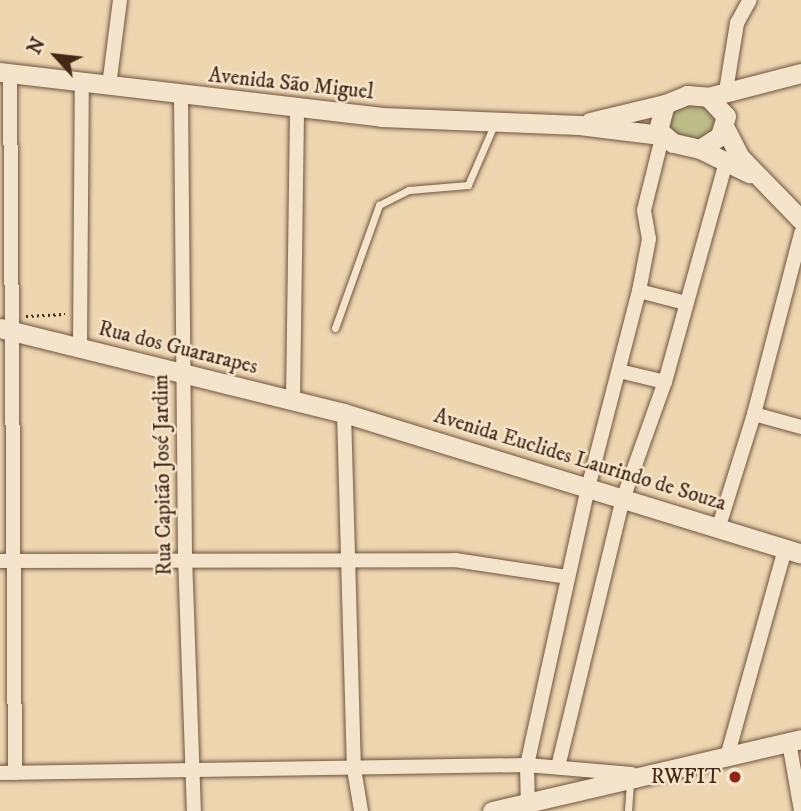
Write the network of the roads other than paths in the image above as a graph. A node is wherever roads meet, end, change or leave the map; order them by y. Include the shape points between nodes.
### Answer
1 (120, 0) edge
2 (750, 0) edge
3 (5, 72) edge
4 (801, 73) edge
5 (82, 83) junction
6 (109, 86) junction
7 (750, 86) junction
8 (717, 94) junction
9 (181, 95) junction
10 (665, 104) junction
11 (297, 106) junction
12 (724, 120) junction
13 (494, 124) junction
14 (579, 125) junction
15 (661, 136) junction
16 (700, 149) junction
17 (726, 162) junction
18 (760, 178) junction
19 (801, 220) edge
20 (801, 233) edge
21 (639, 291) junction
22 (686, 303) junction
23 (7, 324) edge
24 (335, 328) dead end
25 (80, 346) junction
26 (619, 371) junction
27 (182, 375) junction
28 (665, 382) junction
29 (293, 400) junction
30 (344, 413) junction
31 (754, 414) junction
32 (801, 427) edge
33 (588, 488) junction
34 (623, 499) junction
35 (719, 526) junction
36 (793, 551) edge
37 (185, 556) junction
38 (351, 559) junction
39 (7, 561) edge
40 (567, 577) junction
41 (795, 740) edge
42 (727, 757) junction
43 (527, 765) junction
44 (558, 767) junction
45 (354, 769) junction
46 (189, 771) junction
47 (8, 773) edge
48 (636, 776) junction
49 (528, 807) edge
50 (194, 811) edge
51 (361, 811) edge
52 (492, 811) edge
53 (628, 811) edge
54 (801, 811) edge

1 - 6 street
2 - 8 street via 737,23
3 - 5 main road, Avenida São Miguel
3 - 23 street
4 - 7 main road
5 - 6 main road, Avenida São Miguel
5 - 25 street
6 - 9 main road, Avenida São Miguel
7 - 8 main road
7 - 12 main road
8 - 10 main road via 687,95
8 - 12 main road
9 - 11 main road, Avenida São Miguel
9 - 27 street, Rua Capitão José Jardim
10 - 14 main road, Avenida São Miguel
10 - 15 main road via 657,121
11 - 13 main road, Avenida São Miguel
11 - 29 street
12 - 16 main road
12 - 18 main road via 734,150
13 - 14 main road, Avenida São Miguel
13 - 24 lane via 468,185 409,190 379,205 370,217
14 - 15 main road, Avenida São Miguel
15 - 16 main road
15 - 21 street via 644,210 649,239
16 - 17 main road
17 - 18 main road
17 - 22 street
18 - 19 main road
20 - 31 street
21 - 22 street
21 - 26 street
22 - 28 street
23 - 25 main road, Rua dos Guararapes
23 - 39 street
25 - 27 main road, Rua dos Guararapes
26 - 28 street
26 - 33 street
27 - 29 main road, Rua dos Guararapes
27 - 37 street, Rua Capitão José Jardim
28 - 34 street
29 - 30 main road, Rua dos Guararapes
30 - 33 main road, Avenida Euclides Laurindo de Souza
30 - 38 street
31 - 32 street
31 - 35 street
33 - 34 main road, Avenida Euclides Laurindo de Souza
33 - 40 street
34 - 35 main road, Avenida Euclides Laurindo de Souza
34 - 44 street
35 - 36 main road, Avenida Euclides Laurindo de Souza
36 - 42 street
37 - 38 street
37 - 39 street
37 - 46 street, Rua Capitão José Jardim
38 - 40 street via 455,559
38 - 45 street
39 - 47 street
40 - 43 street
41 - 42 main road
41 - 54 street
42 - 48 main road
43 - 44 street
43 - 45 street
43 - 49 street
44 - 48 street
45 - 46 street
45 - 51 street
46 - 47 street
46 - 50 street, Rua Capitão José Jardim
48 - 49 main road
48 - 53 lane
49 - 52 main road

